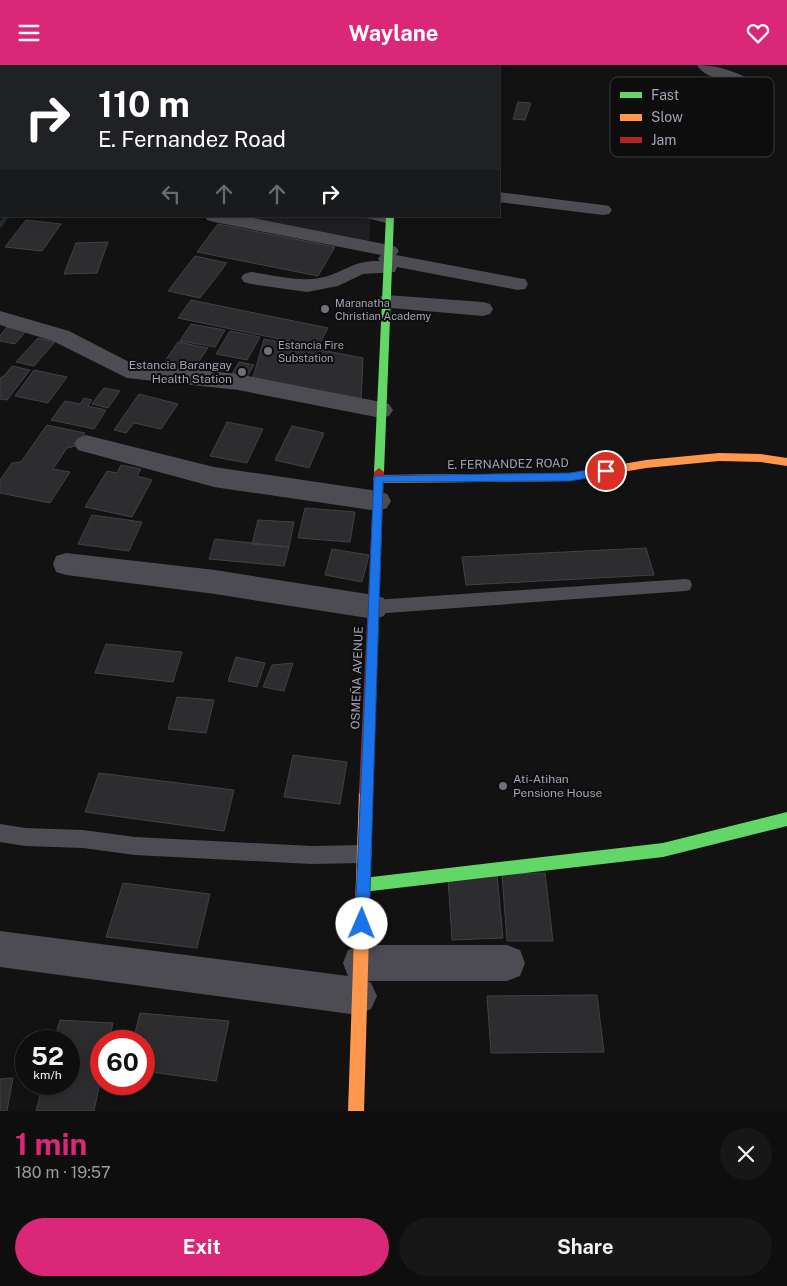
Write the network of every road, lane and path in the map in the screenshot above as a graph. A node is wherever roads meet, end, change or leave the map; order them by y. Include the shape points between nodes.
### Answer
1 (704, 65) edge
2 (725, 77) edge
3 (500, 197) edge
4 (603, 210) dead end
5 (218, 217) edge
6 (373, 217) edge
7 (390, 219) edge
8 (388, 259) junction
9 (250, 278) dead end
10 (518, 284) dead end
11 (386, 302) junction
12 (483, 309) dead end
13 (0, 318) edge
14 (381, 410) junction
15 (86, 444) dead end
16 (787, 462) edge
17 (378, 490) junction
18 (66, 564) dead end
19 (685, 585) dead end
20 (374, 607) junction
21 (787, 819) edge
22 (0, 833) edge
23 (363, 854) junction
24 (363, 885) junction
25 (0, 949) edge
26 (506, 963) dead end
27 (359, 980) junction
28 (356, 1111) edge

1 - 2 street via 707,70
3 - 4 street
5 - 8 street
6 - 7 lane
7 - 8 main road, OSMEÑA AVENUE
8 - 9 street via 331,282 307,286
8 - 10 street
8 - 11 main road, OSMEÑA AVENUE
11 - 12 street
11 - 14 main road, OSMEÑA AVENUE
13 - 14 street via 61,336 127,370 238,382
14 - 17 main road, OSMEÑA AVENUE
15 - 17 street via 214,477
16 - 17 main road, E. FERNANDEZ ROAD via 720,457 646,463 570,477
17 - 20 main road, OSMEÑA AVENUE
18 - 20 street via 214,582
19 - 20 lane
20 - 23 main road, OSMEÑA AVENUE
21 - 24 main road via 663,850
22 - 23 lane via 135,846 312,855
23 - 24 main road, OSMEÑA AVENUE
24 - 27 main road, OSMEÑA AVENUE
25 - 27 street
26 - 27 street
27 - 28 main road, OSMEÑA AVENUE

